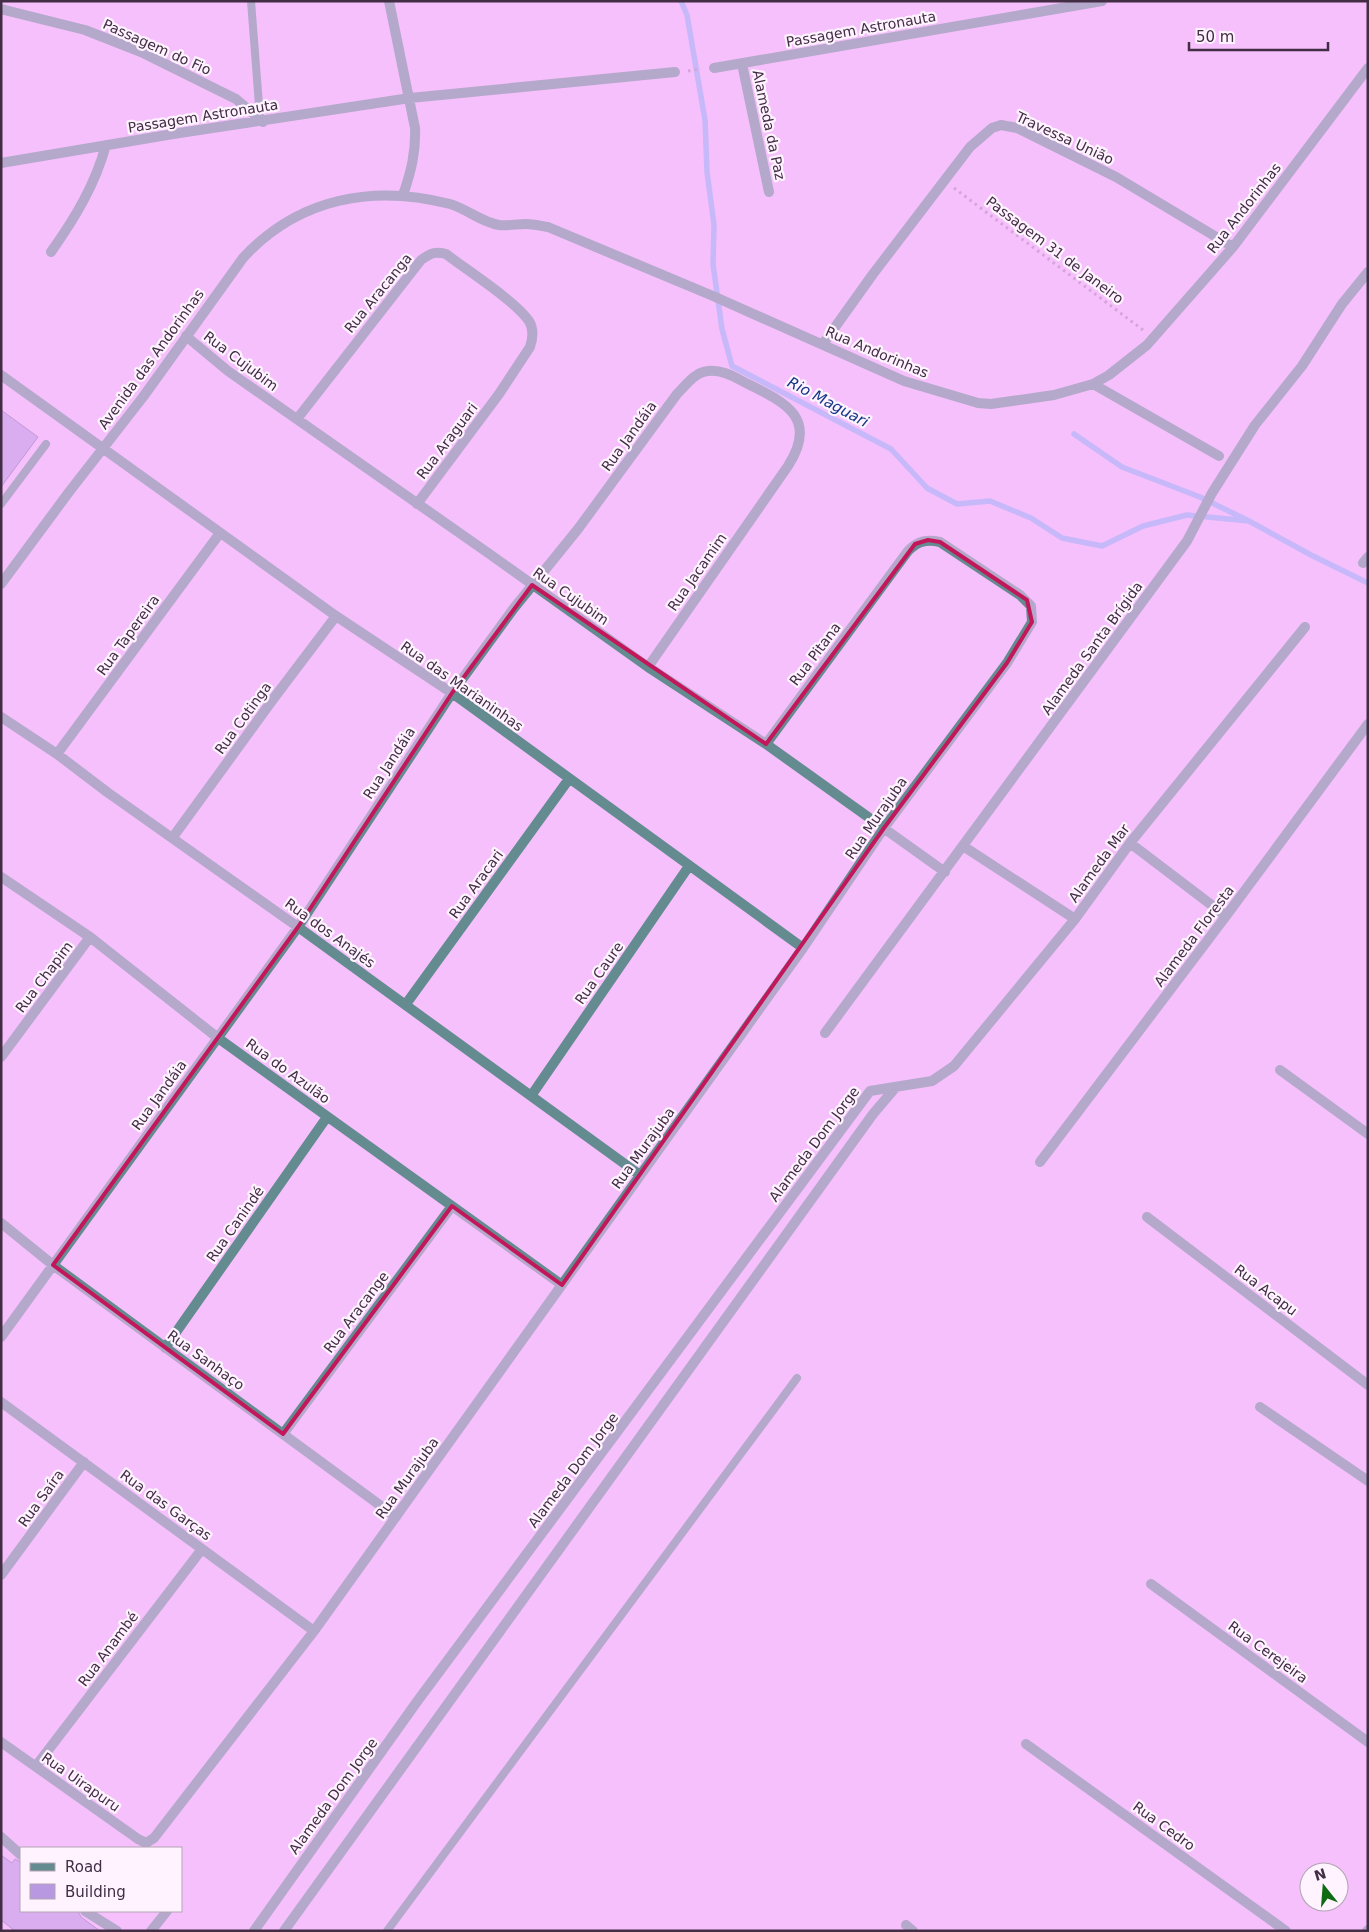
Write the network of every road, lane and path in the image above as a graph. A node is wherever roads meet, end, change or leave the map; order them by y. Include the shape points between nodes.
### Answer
1 (251, 1) edge
2 (389, 1) edge
3 (1102, 1) edge
4 (1073, 4) edge
5 (1, 9) edge
6 (742, 64) junction
7 (711, 68) joint
8 (1368, 68) edge
9 (674, 72) joint
10 (410, 98) junction
11 (262, 120) junction
12 (106, 145) junction
13 (1, 163) edge
14 (944, 180) junction
15 (769, 192) dead end
16 (403, 195) junction
17 (1233, 247) junction
18 (51, 252) dead end
19 (1368, 272) edge
20 (186, 336) junction
21 (1153, 338) junction
22 (823, 344) junction
23 (1, 375) edge
24 (1093, 384) junction
25 (499, 394) joint
26 (297, 419) junction
27 (46, 444) dead end
28 (103, 448) junction
29 (1219, 456) dead end
30 (770, 493) joint
31 (1, 504) edge
32 (417, 504) junction
33 (220, 533) junction
34 (887, 580) joint
35 (1, 584) edge
36 (532, 585) junction
37 (336, 616) junction
38 (1305, 626) dead end
39 (648, 667) junction
40 (452, 693) junction
41 (1, 717) edge
42 (1368, 724) edge
43 (766, 744) junction
44 (58, 754) junction
45 (569, 779) junction
46 (884, 828) junction
47 (174, 837) junction
48 (1130, 843) junction
49 (963, 846) junction
50 (689, 866) junction
51 (945, 872) junction
52 (1, 877) edge
53 (1226, 916) junction
54 (1075, 919) junction
55 (298, 927) junction
56 (90, 937) junction
57 (803, 948) junction
58 (406, 1004) junction
59 (825, 1033) dead end
60 (218, 1038) junction
61 (1, 1056) edge
62 (1280, 1070) dead end
63 (896, 1087) junction
64 (531, 1096) junction
65 (328, 1116) junction
66 (1368, 1134) edge
67 (1040, 1162) dead end
68 (640, 1175) junction
69 (452, 1206) junction
70 (1147, 1217) dead end
71 (1, 1223) edge
72 (54, 1265) junction
73 (562, 1285) junction
74 (1, 1338) edge
75 (165, 1348) junction
76 (797, 1378) dead end
77 (1368, 1385) edge
78 (1, 1402) edge
79 (1260, 1407) dead end
80 (283, 1434) junction
81 (84, 1462) junction
82 (1368, 1481) edge
83 (396, 1517) junction
84 (202, 1549) junction
85 (1, 1575) edge
86 (1151, 1584) dead end
87 (314, 1631) junction
88 (1, 1742) edge
89 (1368, 1742) edge
90 (1026, 1744) dead end
91 (36, 1766) junction
92 (1, 1837) edge
93 (146, 1843) joint
94 (20, 1854) edge
95 (87, 1912) edge
96 (167, 1912) edge
97 (117, 1931) edge
98 (151, 1931) edge
99 (254, 1931) edge
100 (284, 1931) edge
101 (387, 1931) edge
102 (1286, 1931) edge

1 - 11 lane
2 - 10 street
3 - 4 street, Passagem Astronauta
4 - 6 street, Passagem Astronauta
5 - 11 street, Passagem do Fio via 85,30 141,52 236,99
6 - 7 street, Passagem Astronauta
6 - 15 street, Alameda da Paz
7 - 9 path
8 - 17 street, Rua Andorinhas
9 - 10 street, Passagem Astronauta
10 - 11 street, Passagem Astronauta
10 - 16 street via 415,144
11 - 12 street, Passagem Astronauta
12 - 13 street, Passagem Astronauta
12 - 18 street via 97,175 80,210
14 - 17 street, Travessa União via 970,147 992,128 1001,125 1017,128 1116,177
14 - 21 path, Passagem 31 de Janeiro
14 - 22 street, Travessa União
16 - 20 street, Avenida das Andorinhas via 360,196 313,209 276,229 259,241 224,282
16 - 22 street, Rua Andorinhas via 452,205 499,225 548,227
17 - 21 street, Rua Andorinhas
19 - 49 street, Alameda Santa Brígida via 1342,304 1302,366 1255,425 1212,493 1188,541
20 - 26 street, Rua Cujubim via 228,371
20 - 28 street, Avenida das Andorinhas
21 - 24 street, Rua Andorinhas via 1109,375
22 - 24 street, Rua Andorinhas via 904,381 978,403 1030,399
23 - 28 street, Rua das Marianinhas
24 - 29 street
25 - 26 street, Rua Aracanga via 530,347 533,338 529,321 495,290 446,254 437,251 426,256 412,271
25 - 32 street, Rua Araguari
26 - 32 street, Rua Cujubim
27 - 31 lane
28 - 33 street, Rua das Marianinhas
28 - 35 street, Avenida das Andorinhas
30 - 36 street, Rua Jandáia via 796,453 800,441 794,412 727,373 705,371 690,381 666,408
30 - 39 street, Rua Jacamim
32 - 36 street, Rua Cujubim
33 - 37 street, Rua das Marianinhas
33 - 44 street, Rua Tapereira
34 - 43 street, Rua Pitana
34 - 46 street, Rua Murajuba via 915,544 928,540 940,542 1020,595 1031,606 1032,622 1006,663
36 - 39 street, Rua Cujubim
36 - 40 street, Rua Jandáia
37 - 40 street, Rua das Marianinhas
37 - 47 street, Rua Cotinga
38 - 48 street, Alameda Mar
39 - 43 street, Rua Cujubim
40 - 45 street, Rua das Marianinhas
40 - 55 street, Rua Jandáia
41 - 44 street, Rua dos Anajés
42 - 53 street, Alameda Floresta
43 - 46 street, Rua Cujubim
44 - 47 street, Rua dos Anajés
45 - 50 street, Rua das Marianinhas
45 - 58 street, Rua Aracari
46 - 51 street, Rua Cujubim
46 - 57 street, Rua Murajuba
47 - 55 street, Rua dos Anajés
48 - 53 street
48 - 54 street, Alameda Mar
49 - 51 street, Alameda Santa Brígida
49 - 54 street
50 - 57 street, Rua das Marianinhas
50 - 64 street, Rua Caure
51 - 59 street, Alameda Santa Brígida
52 - 56 street, Rua do Azulão
53 - 67 street, Alameda Floresta
54 - 63 street, Alameda Mar via 954,1066 932,1081
55 - 58 street, Rua dos Anajés
55 - 60 street, Rua Jandáia
56 - 60 street, Rua do Azulão
56 - 61 street, Rua Chapim
57 - 68 street, Rua Murajuba
58 - 64 street, Rua dos Anajés
60 - 65 street, Rua do Azulão
60 - 72 street, Rua Jandáia
62 - 66 street
63 - 99 street, Alameda Dom Jorge via 870,1091 416,1703
63 - 100 street via 861,1130
64 - 68 street, Rua dos Anajés
65 - 69 street, Rua do Azulão
65 - 75 street, Rua Canindé
68 - 73 street, Rua Murajuba
69 - 73 street, Rua do Azulão
69 - 80 street, Rua Aracange
70 - 77 street, Rua Acapu
71 - 72 street, Rua Sanhaço
72 - 74 street, Rua Jandáia
72 - 75 street, Rua Sanhaço
73 - 83 street, Rua Murajuba
75 - 80 street, Rua Sanhaço
76 - 101 lane
78 - 81 street, Rua das Garças
79 - 82 street
80 - 83 street, Rua Sanhaço
81 - 84 street, Rua das Garças
81 - 85 street, Rua Saíra
83 - 87 street, Rua Murajuba
84 - 87 street, Rua das Garças
84 - 91 street, Rua Anambé
86 - 89 street, Rua Cerejeira
87 - 93 street, Rua Murajuba via 154,1838
88 - 91 street, Rua Uirapuru
90 - 102 street, Rua Cedro
91 - 93 street, Rua Uirapuru
92 - 94 street
95 - 97 street
96 - 98 street

